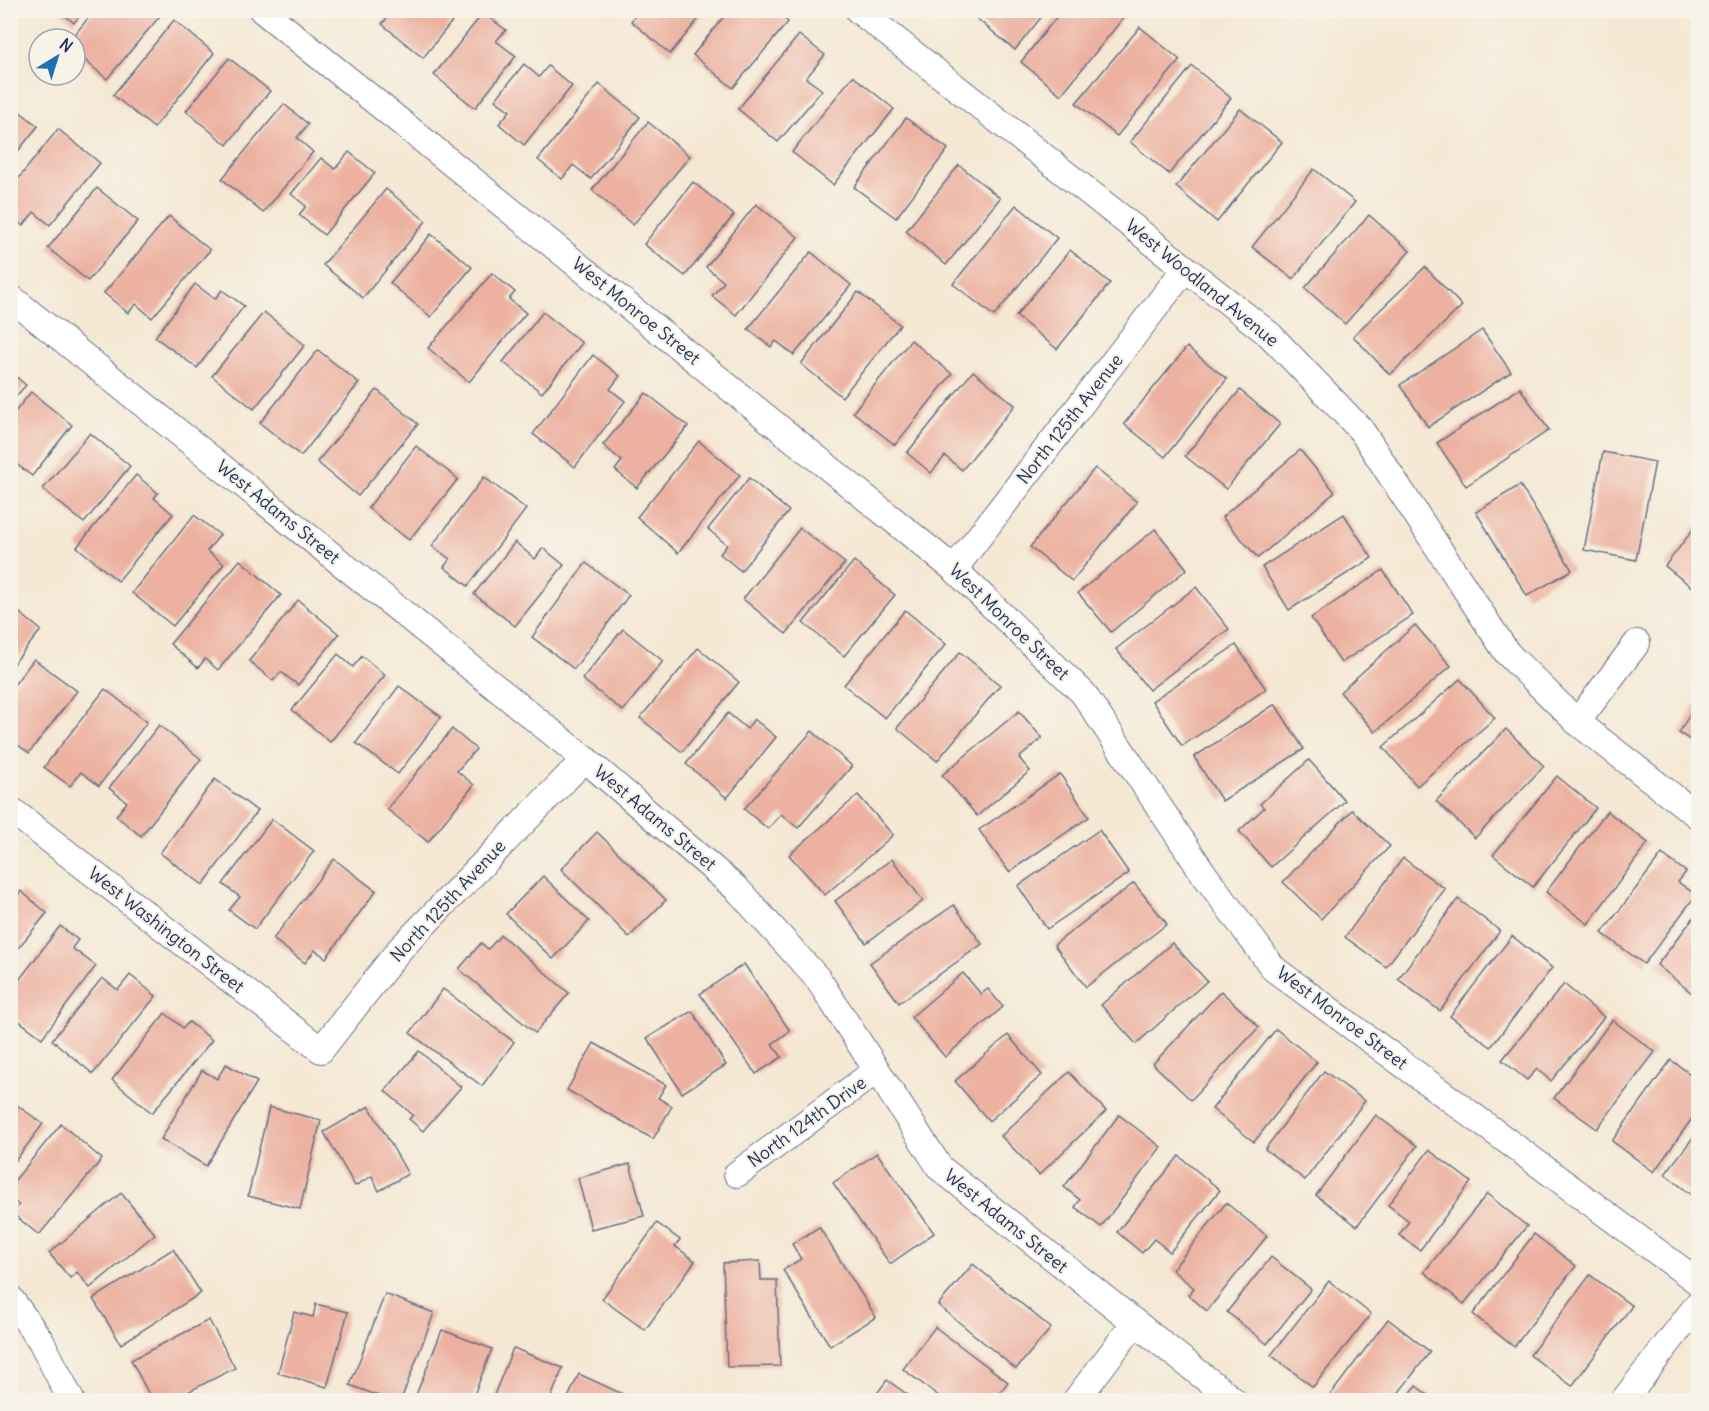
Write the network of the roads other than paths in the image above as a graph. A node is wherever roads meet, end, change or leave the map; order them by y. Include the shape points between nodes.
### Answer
1 (262, 10) edge
2 (858, 10) edge
3 (1185, 269) junction
4 (10, 297) edge
5 (954, 569) junction
6 (1637, 643) dead end
7 (1577, 722) junction
8 (585, 759) junction
9 (10, 809) edge
10 (1698, 816) edge
11 (321, 1050) joint
12 (878, 1070) junction
13 (737, 1174) dead end
14 (1698, 1282) edge
15 (10, 1298) edge
16 (1698, 1304) edge
17 (1134, 1324) junction
18 (71, 1401) edge
19 (1076, 1401) edge
20 (1233, 1401) edge
21 (1624, 1401) edge

1 - 5 street, West Monroe Street
2 - 3 street, West Woodland Avenue
3 - 5 street, North 125th Avenue
3 - 7 street, West Woodland Avenue via 1270,335 1361,430 1507,653
4 - 8 street, West Adams Street
5 - 14 street, West Monroe Street via 1083,693 1204,874 1274,969
6 - 7 street
7 - 10 street, West Woodland Avenue
8 - 11 street, North 125th Avenue via 399,950
8 - 12 street, West Adams Street via 738,890 818,979
9 - 11 street, West Washington Street
12 - 13 street, North 124th Drive
12 - 17 street, West Adams Street via 940,1168
15 - 18 street via 41,1341
16 - 21 street
17 - 19 street
17 - 20 street, West Adams Street

